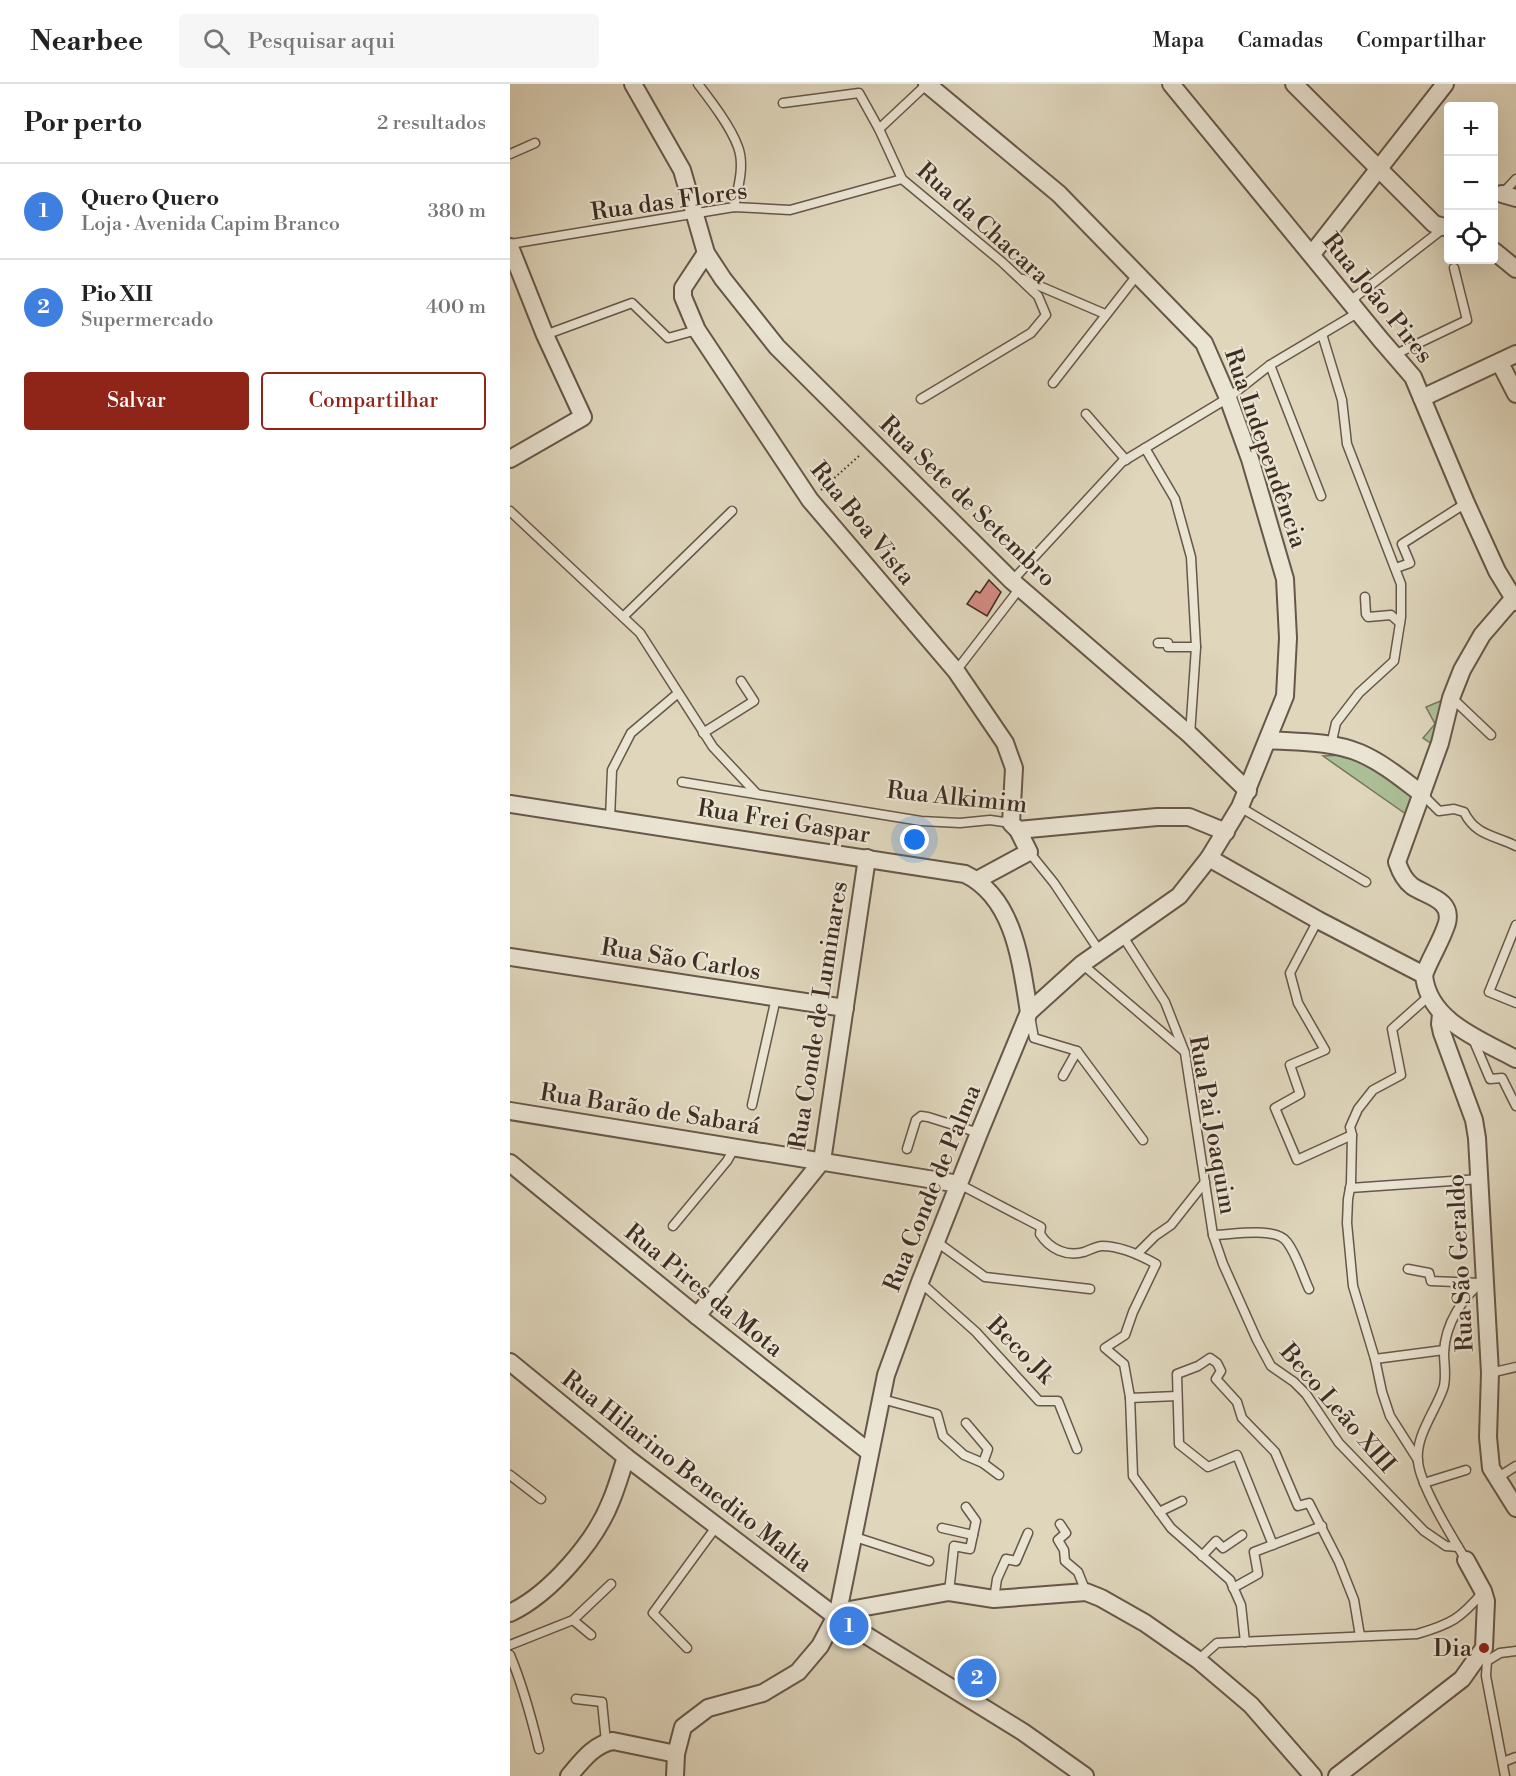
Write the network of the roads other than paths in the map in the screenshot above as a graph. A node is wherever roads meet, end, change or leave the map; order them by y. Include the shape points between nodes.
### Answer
1 (633, 84) edge
2 (698, 84) edge
3 (927, 84) edge
4 (1172, 84) edge
5 (1294, 84) edge
6 (1445, 84) edge
7 (783, 103) dead end
8 (879, 129) junction
9 (536, 143) dead end
10 (510, 154) edge
11 (1378, 170) junction
12 (1516, 179) edge
13 (902, 180) junction
14 (1504, 197) edge
15 (734, 207) junction
16 (695, 214) junction
17 (1444, 226) edge
18 (1444, 229) edge
19 (510, 246) edge
20 (706, 253) junction
21 (1312, 254) junction
22 (1498, 254) edge
23 (1454, 268) dead end
24 (1516, 269) edge
25 (1138, 274) junction
26 (1017, 276) junction
27 (1359, 312) junction
28 (1105, 314) junction
29 (696, 330) junction
30 (1322, 334) junction
31 (545, 335) junction
32 (1516, 354) edge
33 (1394, 355) junction
34 (1500, 363) junction
35 (1270, 365) junction
36 (1053, 383) dead end
37 (1516, 394) edge
38 (1228, 398) junction
39 (1422, 398) junction
40 (921, 399) dead end
41 (1086, 414) dead end
42 (1145, 448) junction
43 (510, 459) edge
44 (1126, 460) junction
45 (1321, 496) dead end
46 (1466, 503) junction
47 (510, 511) edge
48 (732, 511) dead end
49 (1396, 568) junction
50 (1016, 584) junction
51 (1513, 593) edge
52 (1365, 597) dead end
53 (623, 617) junction
54 (1400, 623) junction
55 (1158, 643) dead end
56 (1196, 647) junction
57 (956, 671) junction
58 (741, 681) dead end
59 (678, 694) junction
60 (1451, 698) junction
61 (703, 733) junction
62 (1190, 735) junction
63 (1491, 735) dead end
64 (1268, 740) junction
65 (1331, 745) junction
66 (682, 782) dead end
67 (1248, 791) junction
68 (757, 794) junction
69 (1422, 794) junction
70 (510, 804) edge
71 (1240, 807) junction
72 (610, 819) junction
73 (1015, 827) junction
74 (1226, 832) junction
75 (1516, 846) edge
76 (1029, 852) junction
77 (867, 858) junction
78 (1209, 858) junction
79 (977, 880) junction
80 (1366, 882) dead end
81 (1318, 920) junction
82 (1516, 925) edge
83 (1122, 934) junction
84 (1100, 952) junction
85 (510, 957) edge
86 (1082, 964) junction
87 (1424, 975) junction
88 (1429, 996) junction
89 (777, 998) junction
90 (1516, 1003) edge
91 (845, 1008) junction
92 (1029, 1012) junction
93 (1442, 1014) junction
94 (1472, 1036) junction
95 (1077, 1051) junction
96 (1185, 1053) junction
97 (1516, 1059) edge
98 (1063, 1076) dead end
99 (752, 1105) dead end
100 (1516, 1106) edge
101 (510, 1111) edge
102 (979, 1133) junction
103 (1352, 1135) junction
104 (1143, 1140) dead end
105 (735, 1147) junction
106 (906, 1149) dead end
107 (822, 1161) junction
108 (510, 1163) edge
109 (1480, 1179) junction
110 (1205, 1182) junction
111 (959, 1184) junction
112 (1350, 1188) junction
113 (673, 1226) dead end
114 (1213, 1235) junction
115 (937, 1242) junction
116 (1137, 1254) junction
117 (1222, 1264) joint
118 (1408, 1269) dead end
119 (1483, 1280) junction
120 (920, 1282) junction
121 (1090, 1289) dead end
122 (1309, 1289) dead end
123 (696, 1316) junction
124 (1444, 1350) junction
125 (1375, 1359) junction
126 (510, 1362) edge
127 (1516, 1367) edge
128 (1490, 1373) junction
129 (1177, 1396) junction
130 (1130, 1398) junction
131 (882, 1399) junction
132 (966, 1423) dead end
133 (1077, 1449) dead end
134 (869, 1452) junction
135 (626, 1457) junction
136 (1418, 1460) junction
137 (983, 1463) junction
138 (1516, 1466) edge
139 (1466, 1470) dead end
140 (510, 1475) edge
141 (999, 1475) dead end
142 (1497, 1478) junction
143 (1424, 1483) junction
144 (541, 1499) dead end
145 (1182, 1501) dead end
146 (1515, 1506) edge
147 (966, 1507) dead end
148 (1159, 1512) junction
149 (1060, 1524) dead end
150 (1322, 1526) junction
151 (716, 1527) junction
152 (942, 1527) dead end
153 (1028, 1533) dead end
154 (973, 1535) junction
155 (1242, 1535) dead end
156 (855, 1538) junction
157 (1273, 1545) junction
158 (1462, 1554) junction
159 (1202, 1556) junction
160 (929, 1561) dead end
161 (612, 1584) dead end
162 (1233, 1588) junction
163 (1483, 1591) junction
164 (949, 1592) junction
165 (1086, 1592) junction
166 (994, 1599) junction
167 (510, 1613) edge
168 (837, 1614) junction
169 (573, 1620) junction
170 (591, 1635) dead end
171 (1360, 1636) junction
172 (1245, 1642) junction
173 (510, 1645) edge
174 (687, 1648) dead end
175 (1516, 1651) edge
176 (1486, 1654) junction
177 (510, 1655) edge
178 (1198, 1660) junction
179 (576, 1699) dead end
180 (606, 1742) junction
181 (539, 1749) dead end
182 (676, 1754) junction
183 (1516, 1757) edge
184 (1503, 1762) junction
185 (569, 1776) edge
186 (675, 1776) edge
187 (1085, 1776) edge
188 (1313, 1776) edge
189 (1336, 1776) edge
190 (1505, 1776) edge

1 - 16 street, Rua Sete de Setembro via 682,170
2 - 15 lane via 739,148 741,178
3 - 8 lane
3 - 25 street, Rua Independência via 1059,194
4 - 21 street, Rua João Pires
5 - 11 street
6 - 11 street
7 - 8 lane, Rua da Chacara via 859,93
8 - 13 lane, Rua da Chacara
9 - 10 lane
11 - 17 street via 1434,224
11 - 21 street
12 - 14 lane
13 - 15 lane, Rua das Flores via 790,210
13 - 26 lane, Rua da Chacara
15 - 16 lane, Rua das Flores
16 - 19 lane, Rua das Flores
16 - 20 street, Rua Sete de Setembro
18 - 27 lane via 1354,298
19 - 31 street
20 - 29 street, Rua Boa Vista via 683,288 682,297
20 - 50 street, Rua Sete de Setembro via 777,347
21 - 27 street, Rua João Pires
22 - 24 street
23 - 33 lane via 1467,320
25 - 28 lane
25 - 38 street, Rua Independência via 1204,343
26 - 28 lane
26 - 40 lane, Rua da Chacara via 1038,296 1046,315 1031,333
27 - 30 lane
27 - 33 street, Rua João Pires
28 - 36 lane
29 - 31 lane via 668,338 632,303
29 - 57 street, Rua Boa Vista via 810,500
30 - 35 lane
30 - 49 lane via 1342,400 1347,444
31 - 43 street via 583,417
32 - 34 street
33 - 39 street, Rua João Pires via 1413,377
34 - 37 street
34 - 39 street
35 - 38 lane
35 - 45 lane
38 - 42 lane
38 - 64 street, Rua Independência via 1286,579 1285,696
39 - 46 street, Rua João Pires
41 - 44 lane
42 - 44 lane
42 - 56 lane via 1175,499 1191,557
44 - 50 lane
46 - 49 lane via 1402,544 1410,563
46 - 51 street, Rua João Pires
47 - 53 lane
48 - 53 lane
49 - 54 lane via 1401,584
50 - 57 lane
50 - 62 street, Rua Sete de Setembro
51 - 60 street via 1471,651
52 - 54 lane via 1368,617 1391,615
53 - 59 lane via 640,633
54 - 65 lane via 1394,661 1359,693 1336,723
55 - 56 lane
56 - 62 lane
57 - 73 street, Rua Boa Vista via 1005,743 1014,768
58 - 61 lane via 754,701
59 - 61 lane
59 - 72 lane via 630,733 612,770
60 - 63 lane
60 - 69 street
61 - 68 lane
62 - 67 street, Rua Sete de Setembro
64 - 65 street
64 - 67 street, Rua Independência
65 - 69 street via 1386,767
66 - 68 lane, Rua Alkimim
67 - 71 street, Rua Independência
68 - 73 lane, Rua Alkimim via 921,822 990,820
69 - 75 lane via 1439,811 1464,812 1477,830
69 - 87 street via 1397,862 1411,885 1440,900 1446,910 1447,922
70 - 72 street, Rua Frei Gaspar
71 - 74 street, Rua Independência
71 - 80 lane
72 - 77 street, Rua Frei Gaspar
73 - 74 street, Rua Alkimim via 1189,817
73 - 76 street
74 - 78 street, Rua Independência
76 - 79 street
76 - 84 lane
77 - 79 street, Rua Frei Gaspar via 965,874
77 - 91 street, Rua Conde de Luminares
78 - 81 street
78 - 83 street, Rua Conde de Palma via 1179,896
79 - 92 street via 1000,906 1017,944
81 - 87 street
81 - 103 lane via 1290,973 1298,1003 1325,1050 1290,1065 1300,1094 1275,1108 1297,1160
82 - 90 lane via 1489,992
83 - 84 street, Rua Conde de Palma
83 - 96 lane, Rua Pai Joaquim via 1165,1002
84 - 86 street, Rua Conde de Palma
85 - 89 street, Rua São Carlos
86 - 92 street, Rua Conde de Palma
86 - 96 lane
87 - 88 street
88 - 93 street
88 - 103 lane via 1392,1029 1401,1075 1373,1090 1358,1109 1350,1127
89 - 91 street, Rua São Carlos
89 - 99 lane
91 - 107 street, Rua Conde de Luminares
92 - 95 lane via 1034,1038
92 - 102 street, Rua Conde de Palma
93 - 94 street
93 - 109 street, Rua São Geraldo via 1442,1033 1474,1120
94 - 97 street
94 - 100 lane via 1490,1079 1502,1078
95 - 98 lane
95 - 104 lane
96 - 110 lane, Rua Pai Joaquim
101 - 105 street, Rua Barão de Sabará
102 - 106 lane via 921,1116
102 - 111 street, Rua Conde de Palma
103 - 112 lane
105 - 107 street, Rua Barão de Sabará
105 - 113 lane
107 - 111 street, Rua Barão de Sabará
107 - 123 street, Rua Conde de Luminares
108 - 123 street, Rua Pires da Mota
109 - 112 lane
109 - 119 street, Rua São Geraldo
110 - 114 lane, Rua Pai Joaquim
110 - 116 lane via 1171,1225
111 - 115 street, Rua Conde de Palma
111 - 116 lane via 1041,1227 1045,1241 1058,1250 1082,1252 1101,1246
112 - 125 lane via 1347,1223 1353,1286
114 - 117 lane, Rua Pai Joaquim
114 - 122 lane via 1279,1235 1287,1241
115 - 120 street, Rua Conde de Palma
115 - 121 lane via 985,1276
116 - 130 lane via 1156,1264 1125,1335 1105,1348 1124,1364
117 - 158 lane, Beco Leão XIII via 1271,1365 1306,1394 1340,1443 1424,1531
118 - 119 lane via 1429,1273 1431,1281
119 - 124 lane via 1462,1302 1451,1322
119 - 128 street, Rua São Geraldo
120 - 131 street, Rua Conde de Palma via 886,1375
120 - 133 lane, Beco Jk via 976,1332 1038,1401 1058,1401
123 - 134 street, Rua Pires da Mota
124 - 125 lane
124 - 136 lane via 1444,1387 1419,1442
125 - 136 lane via 1390,1416
126 - 135 street, Rua Hilarino Benedito Malta
127 - 128 lane
128 - 142 street, Rua São Geraldo via 1488,1437 1491,1468
129 - 130 lane
129 - 150 lane via 1177,1374 1210,1358 1218,1363 1221,1371 1215,1379 1236,1402 1242,1418 1275,1452 1298,1506 1310,1503
129 - 157 lane via 1179,1444 1208,1467 1237,1455
130 - 148 lane via 1133,1476
131 - 134 street, Rua Conde de Palma
131 - 137 lane via 937,1414 944,1436 964,1455
132 - 137 lane via 988,1449
134 - 156 street, Rua Conde de Palma
135 - 151 street, Rua Hilarino Benedito Malta
135 - 167 street via 611,1503 587,1545 555,1581
136 - 143 lane
137 - 141 lane
138 - 142 lane
139 - 143 lane
140 - 144 lane
142 - 146 street, Rua São Geraldo
143 - 158 lane
145 - 148 lane
147 - 154 lane via 976,1521
148 - 159 lane
149 - 165 lane via 1066,1533 1058,1540 1065,1561 1078,1572
150 - 157 lane
150 - 171 lane via 1354,1600
151 - 168 street, Rua Hilarino Benedito Malta
151 - 174 lane via 653,1613
152 - 154 lane
153 - 166 lane via 1016,1561 1006,1559
154 - 164 lane via 970,1549 954,1546
155 - 159 lane via 1223,1548 1216,1541
156 - 160 lane
156 - 168 street, Rua Conde de Palma
157 - 162 lane via 1254,1552 1258,1574
158 - 163 street
159 - 162 lane via 1230,1580
161 - 169 lane
162 - 172 lane via 1241,1605
163 - 171 lane via 1464,1614 1440,1628 1417,1634
163 - 176 street
164 - 166 street
164 - 168 street
165 - 166 street
165 - 178 street via 1145,1623
168 - 182 street, Rua Conde de Palma via 820,1646 798,1672 763,1692 708,1708 683,1727
168 - 187 street, Rua Hilarino Benedito Malta
169 - 170 lane
169 - 173 lane
171 - 172 lane
172 - 178 lane via 1217,1643
175 - 176 lane
176 - 184 lane via 1486,1676
176 - 189 street via 1462,1679
177 - 181 lane via 528,1701
178 - 188 street via 1251,1706
179 - 180 lane via 602,1702
180 - 182 street
180 - 185 street
182 - 186 street, Rua Conde de Palma
183 - 184 lane
184 - 190 lane

